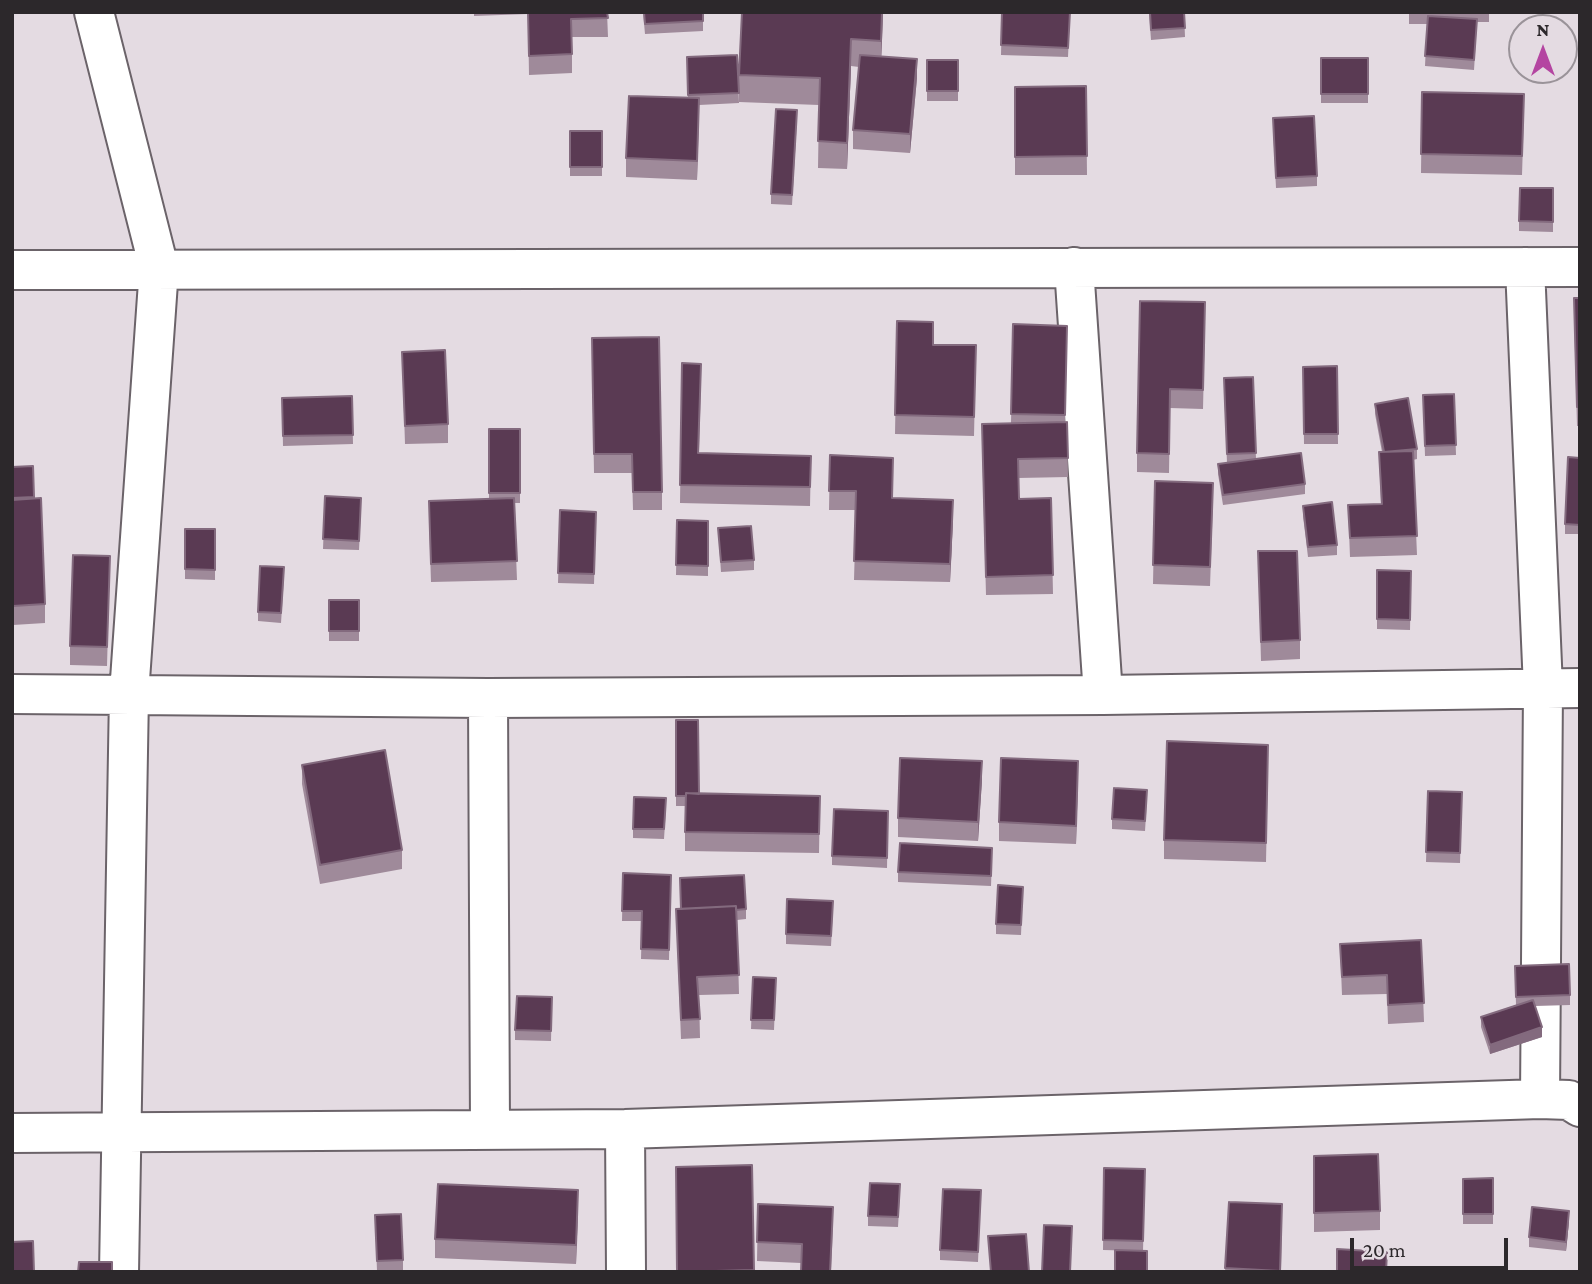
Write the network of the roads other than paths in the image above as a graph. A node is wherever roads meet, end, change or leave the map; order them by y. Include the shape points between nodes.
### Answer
1 (94, 12) edge
2 (1074, 267) junction
3 (1525, 267) junction
4 (1580, 267) edge
5 (159, 268) junction
6 (12, 270) edge
7 (1561, 688) edge
8 (12, 694) edge
9 (129, 694) junction
10 (1103, 695) junction
11 (488, 698) junction
12 (1540, 1099) junction
13 (1580, 1107) edge
14 (490, 1129) junction
15 (625, 1129) junction
16 (12, 1133) edge
17 (119, 1134) junction
18 (119, 1272) edge
19 (626, 1272) edge

1 - 5 street
2 - 3 street
2 - 5 street
2 - 10 street
3 - 4 street
3 - 7 street
5 - 6 street
5 - 9 street
7 - 10 street
7 - 12 street
8 - 9 street
9 - 11 street
9 - 17 street
10 - 11 street
11 - 14 street
12 - 13 street via 1569,1100
12 - 15 street
14 - 15 street
14 - 17 street
15 - 19 street
16 - 17 street
17 - 18 street

